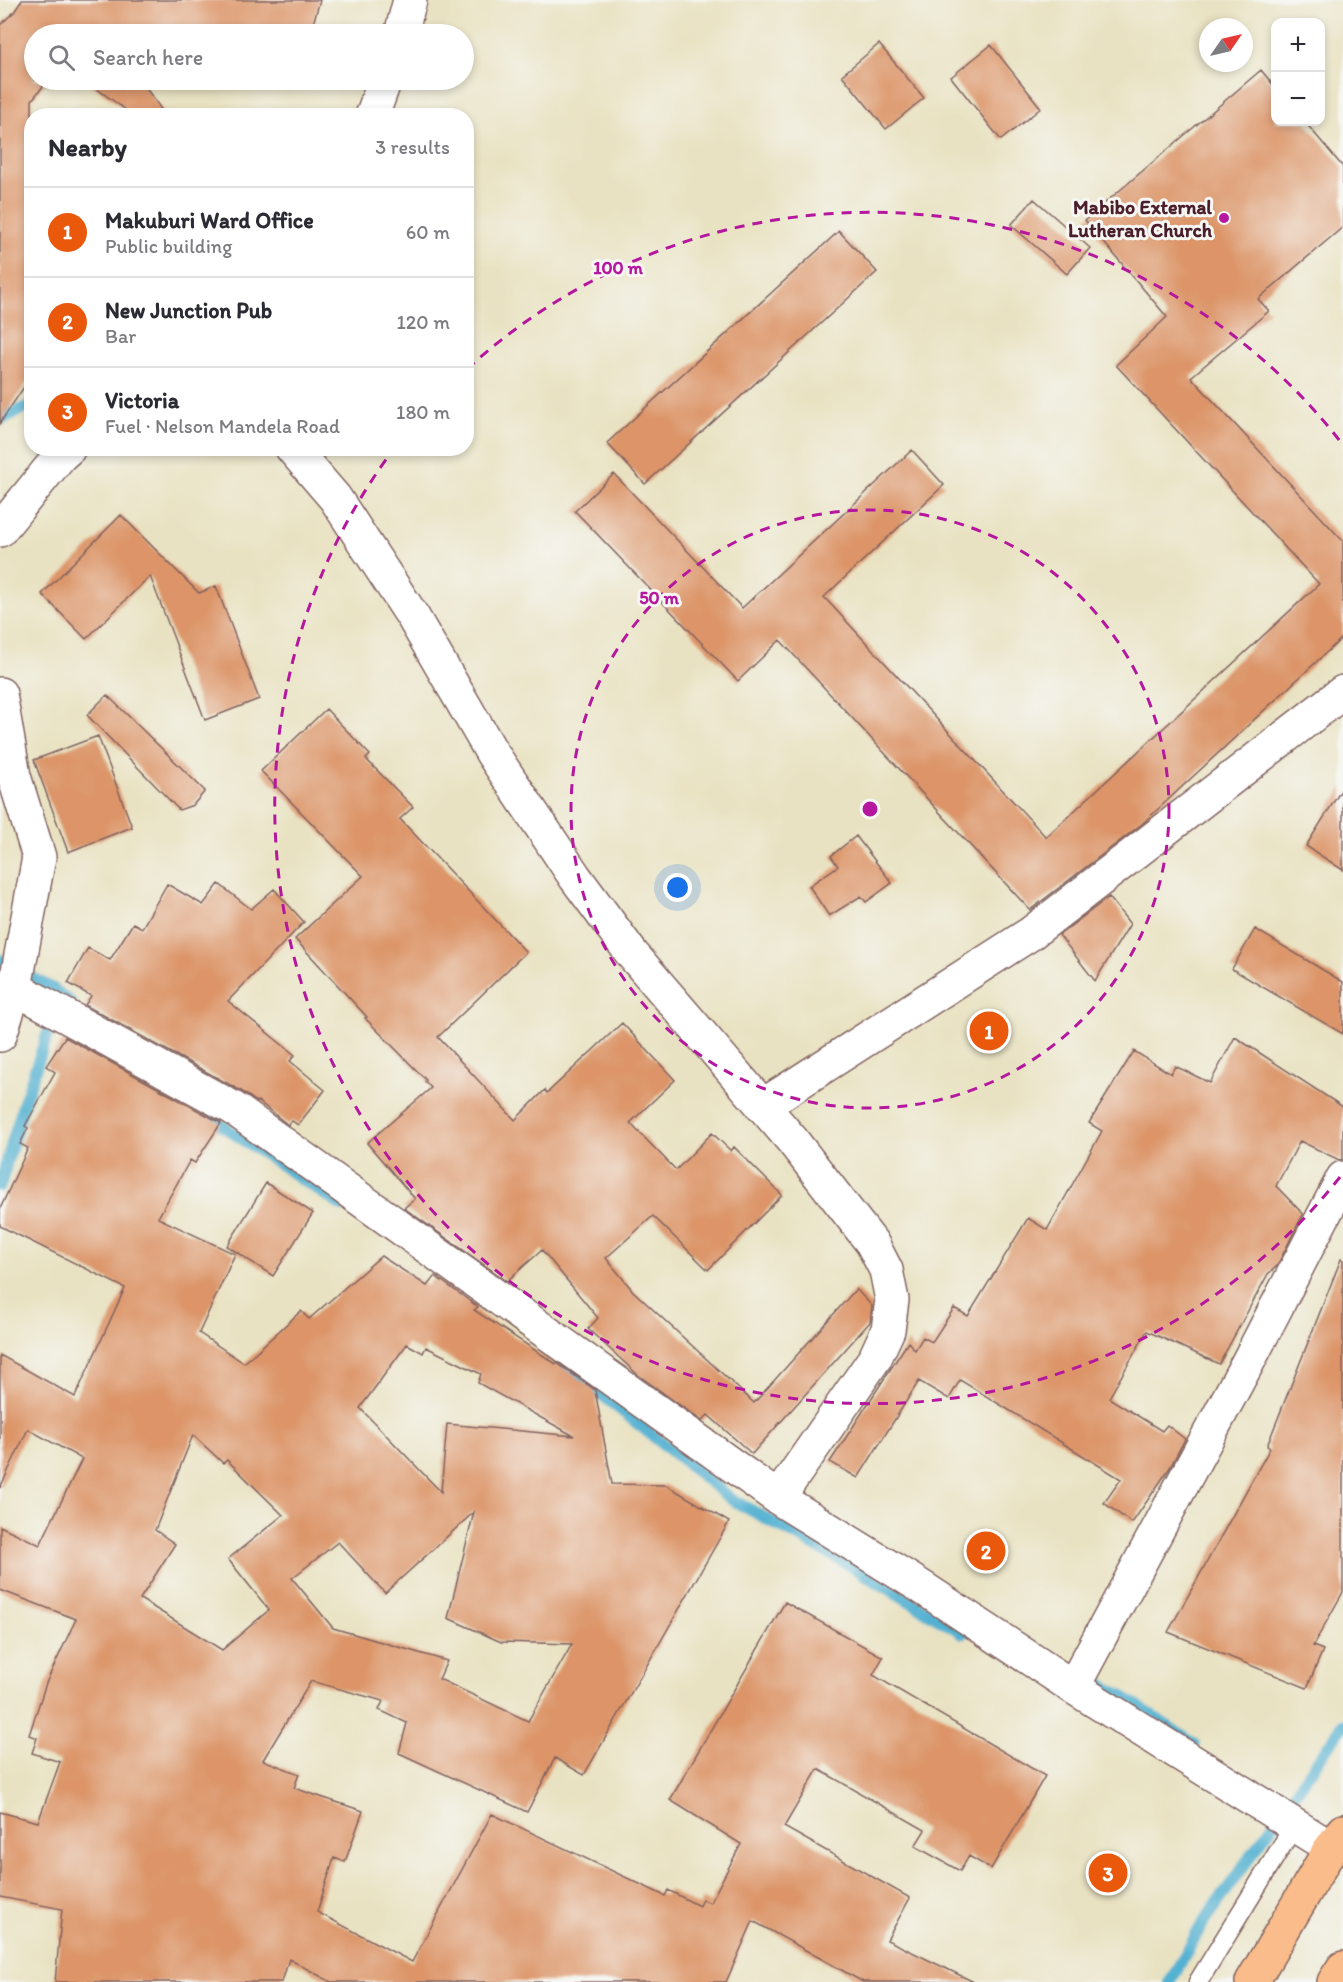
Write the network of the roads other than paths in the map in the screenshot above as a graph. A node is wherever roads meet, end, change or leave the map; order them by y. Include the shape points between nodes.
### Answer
1 (410, 0) edge
2 (404, 24) edge
3 (381, 90) edge
4 (375, 108) edge
5 (60, 456) edge
6 (298, 456) edge
7 (0, 530) edge
8 (1343, 692) edge
9 (0, 694) edge
10 (15, 988) junction
11 (0, 1035) edge
12 (762, 1106) junction
13 (1343, 1178) edge
14 (778, 1498) junction
15 (1073, 1687) junction
16 (1294, 1826) junction
17 (1337, 1839) edge
18 (1343, 1968) edge
19 (1198, 1982) edge
20 (1252, 1982) edge
21 (1334, 1982) edge

1 - 2 street
3 - 4 street
5 - 7 street
6 - 12 street via 342,508 413,617 492,753 575,877 633,954
8 - 12 street via 1030,934
9 - 10 street via 14,776 39,856
10 - 11 street
10 - 14 street via 234,1108
12 - 14 street via 872,1243 886,1270 892,1300 888,1330 875,1358
13 - 15 street
14 - 15 street
15 - 16 street
16 - 17 street
16 - 19 lane
17 - 20 main road
18 - 21 main road

